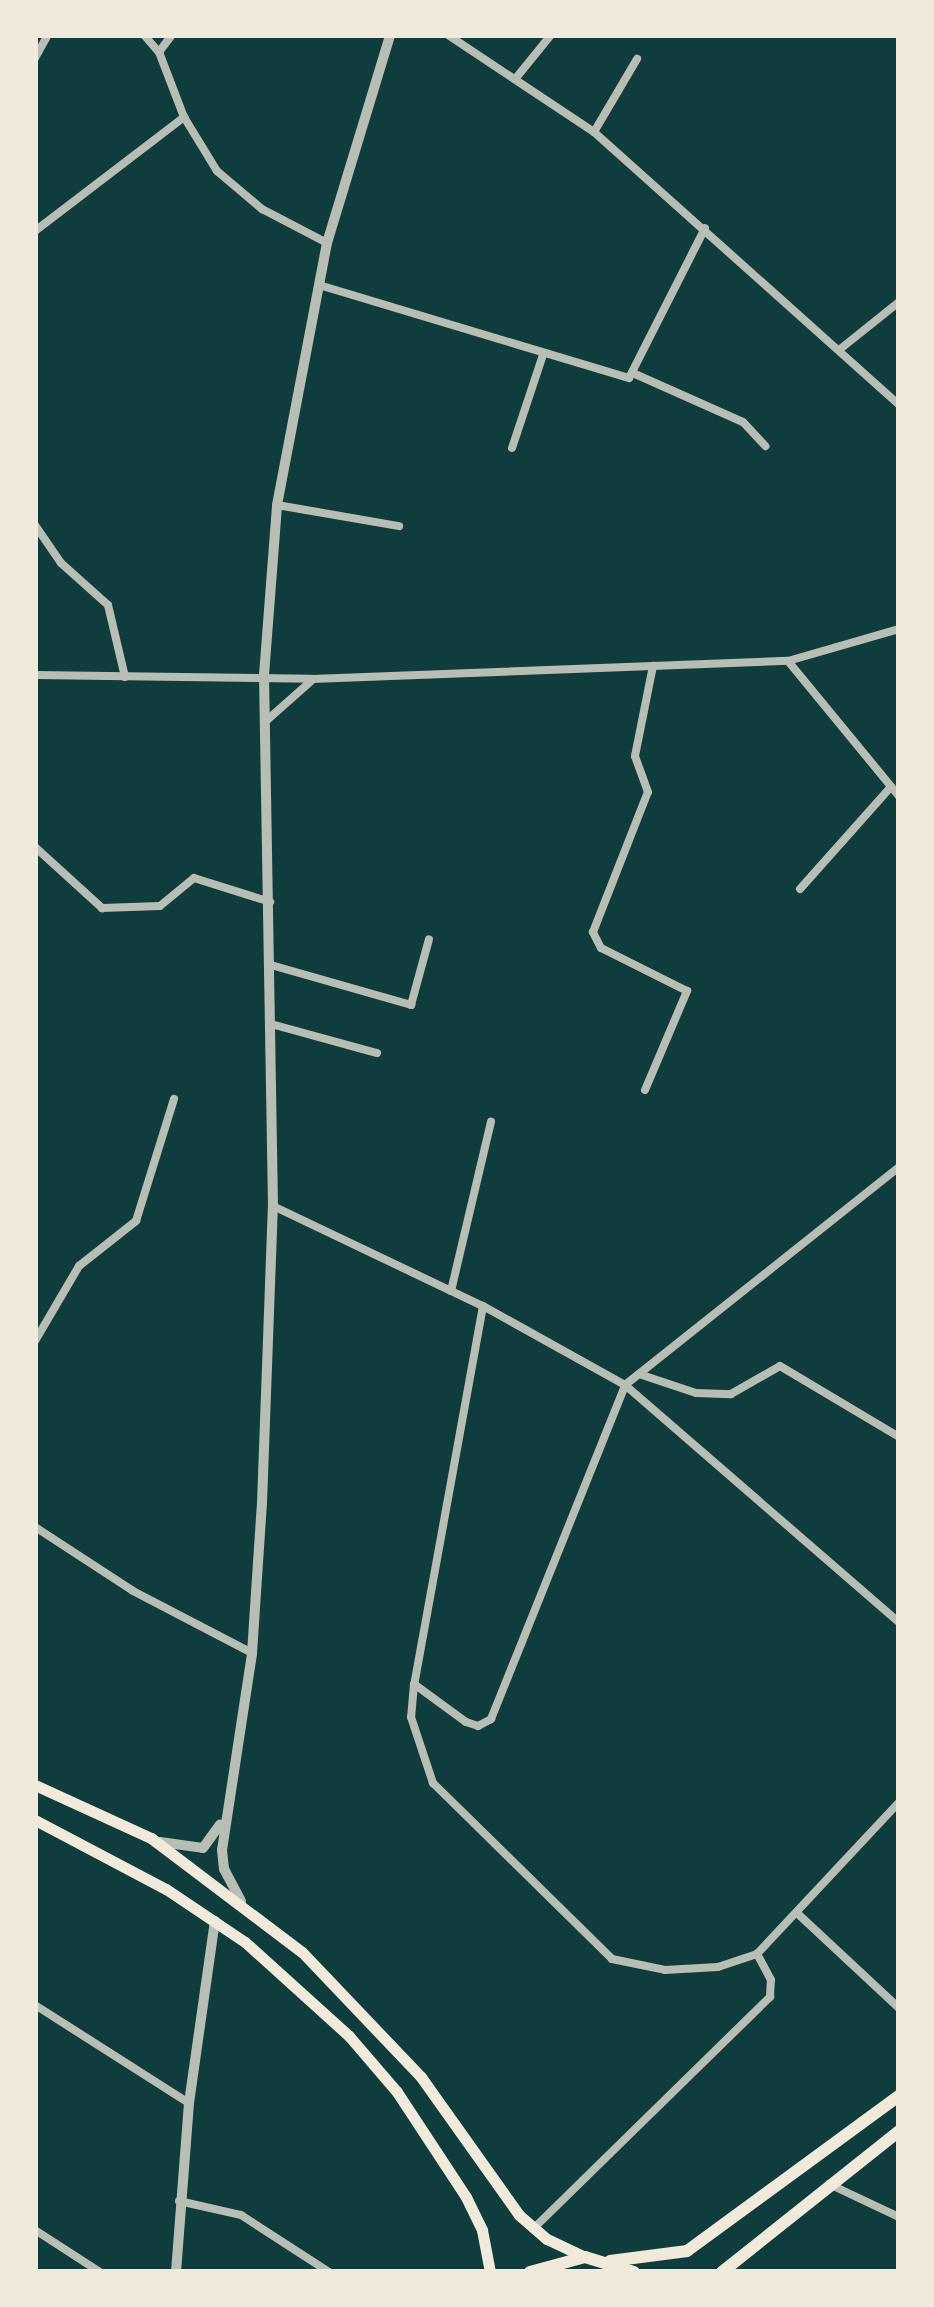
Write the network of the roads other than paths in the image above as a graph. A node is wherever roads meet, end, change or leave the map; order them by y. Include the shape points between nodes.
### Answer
1 (48, 35) edge
2 (144, 35) edge
3 (172, 35) edge
4 (390, 35) edge
5 (448, 35) edge
6 (551, 35) edge
7 (159, 52) junction
8 (35, 58) edge
9 (637, 59) dead end
10 (516, 78) junction
11 (184, 118) junction
12 (594, 132) junction
13 (705, 228) junction
14 (35, 231) edge
15 (328, 243) junction
16 (319, 284) junction
17 (899, 302) edge
18 (839, 350) junction
19 (543, 355) junction
20 (635, 374) junction
21 (899, 405) edge
22 (765, 446) dead end
23 (512, 448) dead end
24 (277, 505) junction
25 (35, 525) edge
26 (399, 526) dead end
27 (899, 629) edge
28 (788, 661) junction
29 (653, 666) junction
30 (35, 674) edge
31 (264, 676) junction
32 (125, 677) junction
33 (312, 680) junction
34 (266, 720) junction
35 (891, 787) junction
36 (899, 796) edge
37 (35, 847) edge
38 (800, 889) dead end
39 (270, 902) junction
40 (428, 939) dead end
41 (271, 965) junction
42 (272, 1024) junction
43 (377, 1054) dead end
44 (645, 1090) dead end
45 (174, 1099) dead end
46 (491, 1122) dead end
47 (899, 1167) edge
48 (273, 1206) junction
49 (451, 1290) junction
50 (483, 1306) junction
51 (35, 1340) edge
52 (639, 1374) junction
53 (625, 1385) junction
54 (899, 1436) edge
55 (35, 1527) edge
56 (899, 1622) edge
57 (252, 1653) junction
58 (414, 1684) junction
59 (35, 1785) edge
60 (899, 1802) edge
61 (224, 1815) junction
62 (35, 1820) edge
63 (151, 1838) junction
64 (241, 1901) junction
65 (797, 1913) junction
66 (214, 1921) junction
67 (757, 1954) junction
68 (35, 2005) edge
69 (899, 2008) edge
70 (899, 2096) edge
71 (188, 2103) junction
72 (899, 2132) edge
73 (829, 2184) junction
74 (180, 2202) junction
75 (899, 2217) edge
76 (533, 2229) junction
77 (35, 2231) edge
78 (585, 2257) junction
79 (610, 2262) junction
80 (100, 2272) edge
81 (176, 2272) edge
82 (329, 2272) edge
83 (490, 2272) edge
84 (530, 2272) edge
85 (634, 2272) edge
86 (722, 2272) edge

1 - 8 street
2 - 7 street
3 - 7 street
4 - 15 street
5 - 10 street
6 - 10 street
7 - 11 street
9 - 12 street
10 - 12 street
11 - 14 street
11 - 15 street via 235,189
12 - 13 street
13 - 18 street
13 - 20 street
15 - 16 street
16 - 19 street
16 - 24 street
17 - 18 street
18 - 21 street
19 - 20 street via 618,379
19 - 23 street
20 - 22 street via 743,422
24 - 26 street
24 - 31 street
25 - 32 street via 61,563 108,605
27 - 28 street
28 - 29 street
28 - 35 street
29 - 33 street
29 - 44 street via 634,756 648,792 594,932 601,948 688,991
30 - 32 street
31 - 32 street
31 - 33 street
31 - 34 street
33 - 34 street
34 - 39 street
35 - 36 street
35 - 38 street
37 - 39 street via 102,908 160,906 194,878
39 - 41 street
40 - 41 street via 412,1005
41 - 42 street
42 - 43 street
42 - 48 street
45 - 51 street via 136,1220 79,1266
46 - 49 street
47 - 52 street
48 - 49 street
48 - 57 street
49 - 50 street
50 - 53 street
50 - 58 street
52 - 53 street
52 - 54 street via 696,1393 732,1394 780,1366
53 - 56 street
53 - 58 street via 491,1719 478,1726 466,1722
55 - 57 street via 134,1591
57 - 61 street
58 - 67 street via 411,1717 433,1783 612,1959 665,1970 718,1967
59 - 63 main road
60 - 65 street
61 - 63 street via 203,1848 182,1850
61 - 64 street via 224,1869
62 - 66 main road
63 - 64 main road
64 - 76 main road via 302,1952 421,2078
65 - 67 street
65 - 69 street
66 - 71 street
66 - 83 main road via 349,2036 397,2092 466,2197 488,2249
67 - 76 street via 771,1980 770,1997
68 - 71 street
70 - 79 main road via 686,2251
71 - 74 street
72 - 73 main road
73 - 75 street
73 - 86 main road
74 - 81 street
74 - 82 street via 240,2216
76 - 78 main road
77 - 80 street
78 - 79 main road
78 - 84 main road
79 - 85 main road

